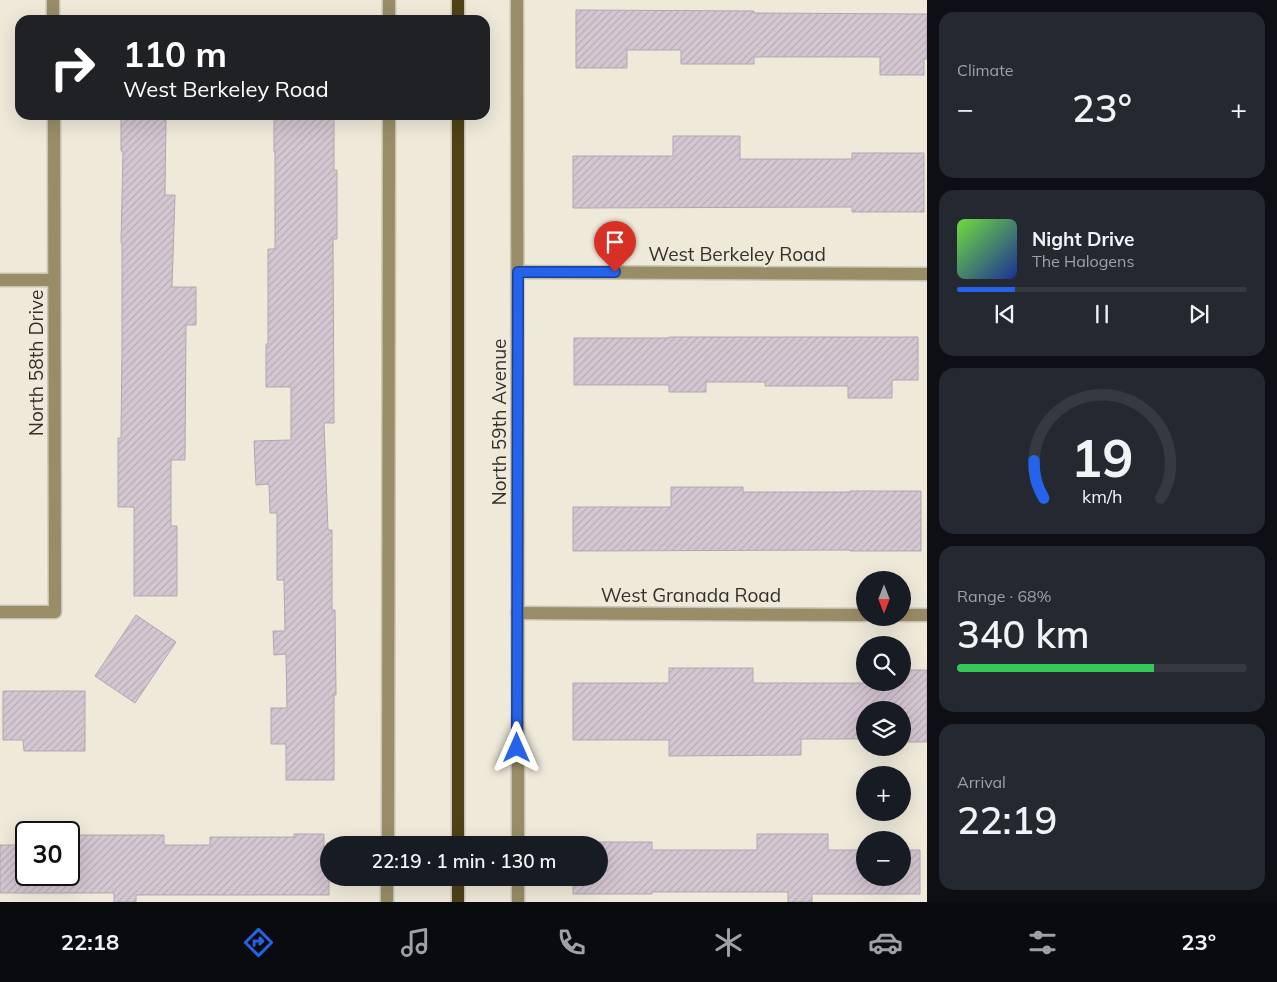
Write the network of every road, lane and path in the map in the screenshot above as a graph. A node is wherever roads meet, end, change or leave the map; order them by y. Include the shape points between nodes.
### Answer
1 (53, 0) edge
2 (389, 0) edge
3 (458, 0) edge
4 (517, 0) edge
5 (53, 15) edge
6 (389, 15) edge
7 (458, 15) edge
8 (54, 120) edge
9 (389, 120) edge
10 (458, 120) edge
11 (518, 272) junction
12 (927, 274) edge
13 (0, 280) edge
14 (54, 280) junction
15 (0, 612) edge
16 (517, 613) junction
17 (856, 615) edge
18 (911, 615) edge
19 (927, 615) edge
20 (388, 836) edge
21 (458, 836) edge
22 (518, 836) edge
23 (388, 886) edge
24 (458, 886) edge
25 (518, 886) edge
26 (387, 902) edge
27 (458, 902) edge
28 (518, 902) edge

1 - 5 street
2 - 6 street
3 - 7 main road
4 - 11 street, North 59th Avenue
8 - 14 street, North 58th Drive
9 - 20 street
10 - 21 main road
11 - 12 street, West Berkeley Road
11 - 16 street, North 59th Avenue
13 - 14 street
14 - 15 street, North 58th Drive via 55,612
16 - 17 street, West Granada Road
16 - 22 street, North 59th Avenue
18 - 19 street
23 - 26 street
24 - 27 main road
25 - 28 street

